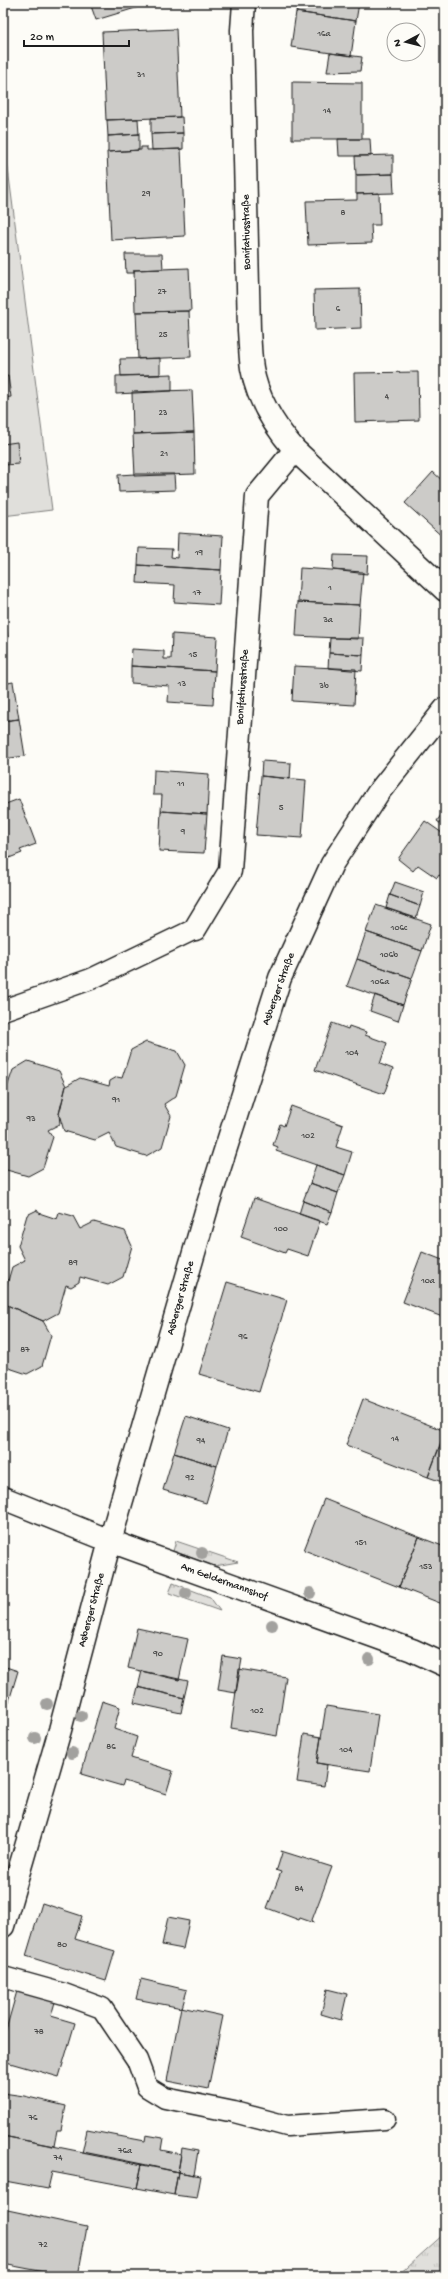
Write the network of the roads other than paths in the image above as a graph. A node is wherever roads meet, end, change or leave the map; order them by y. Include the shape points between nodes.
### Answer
1 (244, 3) edge
2 (295, 450) junction
3 (445, 590) edge
4 (445, 709) edge
5 (196, 929) joint
6 (3, 1010) edge
7 (3, 1498) edge
8 (110, 1541) junction
9 (445, 1665) edge
10 (3, 1926) edge
11 (3, 1977) edge
12 (385, 2120) dead end

1 - 2 street, Bonifatiusstraße via 242,30 252,369 263,402 277,428
2 - 3 street, Bonifatiusstraße
2 - 5 street, Bonifatiusstraße via 257,496 230,871
4 - 8 street, Asberger Straße via 378,793 332,864 280,978 209,1201
5 - 6 lane via 91,979
7 - 8 street, Am Geldermannshof
8 - 9 street, Am Geldermannshof via 412,1650
8 - 10 street, Asberger Straße via 60,1730
11 - 12 lane via 64,1994 102,2008 137,2060 147,2087 165,2098 287,2126

